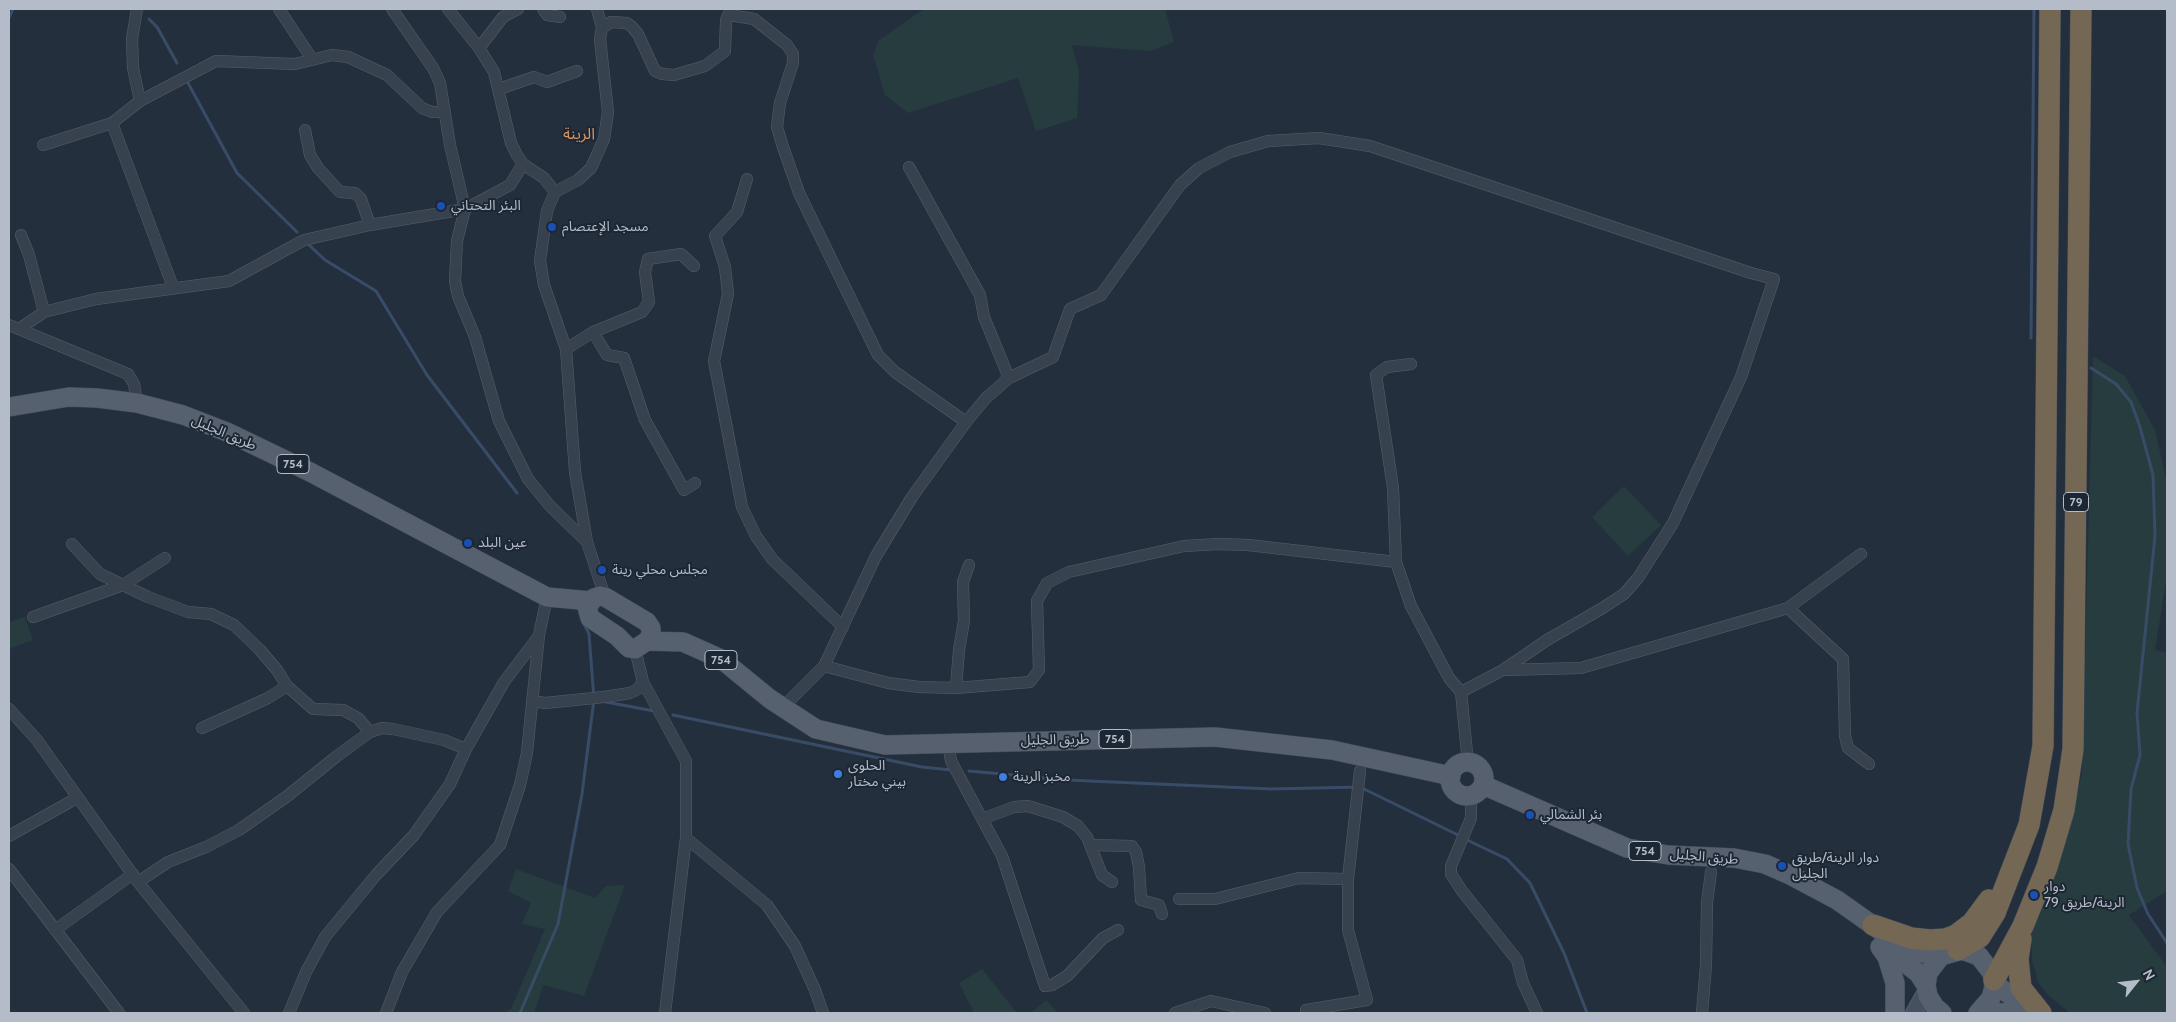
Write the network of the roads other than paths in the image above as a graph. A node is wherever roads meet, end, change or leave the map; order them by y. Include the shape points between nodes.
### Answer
1 (137, 9) edge
2 (279, 9) edge
3 (392, 9) edge
4 (448, 9) edge
5 (518, 9) edge
6 (543, 9) edge
7 (597, 9) edge
8 (2050, 9) edge
9 (2081, 9) edge
10 (730, 12) edge
11 (560, 17) dead end
12 (602, 28) junction
13 (479, 48) junction
14 (312, 58) junction
15 (577, 71) dead end
16 (499, 89) junction
17 (140, 101) junction
18 (444, 112) junction
19 (112, 123) junction
20 (305, 130) dead end
21 (43, 145) dead end
22 (523, 164) junction
23 (909, 167) dead end
24 (747, 179) dead end
25 (555, 192) junction
26 (465, 209) junction
27 (370, 224) junction
28 (21, 235) dead end
29 (694, 266) dead end
30 (173, 287) junction
31 (44, 312) junction
32 (14, 327) edge
33 (593, 332) junction
34 (566, 349) junction
35 (1411, 364) dead end
36 (1009, 378) junction
37 (137, 403) junction
38 (9, 407) edge
39 (966, 422) junction
40 (695, 483) dead end
41 (587, 542) junction
42 (72, 544) dead end
43 (1860, 554) dead end
44 (165, 558) dead end
45 (1396, 562) junction
46 (968, 565) dead end
47 (123, 585) junction
48 (552, 598) junction
49 (595, 605) junction
50 (1788, 608) junction
51 (32, 618) dead end
52 (843, 627) junction
53 (539, 635) junction
54 (644, 639) junction
55 (824, 666) junction
56 (1504, 670) junction
57 (643, 682) junction
58 (287, 686) junction
59 (956, 688) junction
60 (1461, 692) junction
61 (532, 701) junction
62 (783, 707) junction
63 (9, 709) edge
64 (202, 728) dead end
65 (370, 732) junction
66 (948, 743) junction
67 (466, 750) junction
68 (1468, 763) junction
69 (1869, 764) dead end
70 (1360, 771) dead end
71 (1451, 776) junction
72 (1483, 785) junction
73 (1467, 796) junction
74 (77, 798) junction
75 (982, 819) junction
76 (9, 836) edge
77 (686, 838) junction
78 (1091, 845) junction
79 (2013, 865) junction
80 (9, 869) edge
81 (1711, 872) dead end
82 (136, 878) junction
83 (1348, 879) junction
84 (1112, 882) dead end
85 (1179, 899) dead end
86 (1162, 914) dead end
87 (2023, 926) junction
88 (55, 930) junction
89 (1118, 930) dead end
90 (1873, 932) junction
91 (1952, 952) junction
92 (1994, 982) junction
93 (1926, 987) junction
94 (1306, 1010) dead end
95 (119, 1013) edge
96 (244, 1013) edge
97 (289, 1013) edge
98 (386, 1013) edge
99 (665, 1013) edge
100 (823, 1013) edge
101 (1175, 1013) edge
102 (1264, 1013) edge
103 (1536, 1013) edge
104 (1702, 1013) edge
105 (1895, 1013) edge
106 (1914, 1013) edge
107 (1942, 1013) edge
108 (1979, 1013) edge
109 (2011, 1013) edge
110 (2034, 1013) edge
111 (2041, 1013) edge

1 - 17 street via 132,39 133,68
2 - 14 street
3 - 18 street via 433,68 440,83
4 - 13 street
5 - 13 street via 504,17
6 - 11 street via 547,15
7 - 12 street
8 - 79 highway, 79 via 2043,746 2029,825
9 - 87 highway, 79 via 2073,748 2064,810 2047,867
10 - 12 street via 726,20 725,52 706,66 674,75 655,70 638,34 626,23 612,22
10 - 39 street via 754,19 787,45 793,54 777,127 799,193 878,355 895,372
12 - 25 street via 600,39 608,112 604,139 591,168 578,180
13 - 16 street via 494,72
14 - 17 street via 295,64 216,61
14 - 18 street via 348,57 387,75 422,108
15 - 16 street via 547,82 534,76
16 - 22 street via 511,143
17 - 19 street
18 - 26 street
19 - 21 street
19 - 30 street
20 - 27 street via 310,155 318,168 340,192 355,193 361,199
22 - 25 street via 544,178
22 - 26 street via 510,185
23 - 36 street via 980,295 984,317
24 - 52 street via 737,212 715,236 726,267 728,294 714,361 740,498 756,536 772,559
25 - 34 street via 548,211 540,261 544,285
26 - 27 street
26 - 41 street via 457,241 455,281 499,421 528,479
27 - 30 street via 304,240 229,281
28 - 31 street
29 - 33 street via 681,254 648,259 645,272 649,302 642,312
30 - 31 street via 96,299
31 - 32 street
32 - 37 street via 128,374 134,384
33 - 34 street
33 - 40 street via 607,355 624,358 644,420 684,490
34 - 41 street via 575,472
35 - 45 street via 1387,366 1376,375 1393,488
36 - 39 street
36 - 56 street via 1053,358 1070,309 1101,295 1180,185 1198,168 1230,152 1268,141 1319,138 1370,146 1774,279 1741,377 1673,523 1638,578 1624,594
37 - 38 main road, طريق الجليل / 754 via 69,398
37 - 48 main road, طريق الجليل / 754 via 227,432
39 - 52 street via 912,497 876,556
41 - 49 street
42 - 47 street via 100,574
43 - 50 street
44 - 47 street
45 - 59 street via 1219,544 1184,546 1069,572 1047,583 1037,601 1039,670 1036,677 1022,684
45 - 60 street via 1411,606 1449,678
46 - 59 street via 963,582 964,621
47 - 51 street
47 - 58 street via 188,612 211,614 234,625 260,650
48 - 49 main road, طريق الجليل / 754
48 - 53 street
49 - 54 main road via 640,616
49 - 54 main road via 629,648
50 - 56 street via 1581,668
50 - 69 street via 1843,659 1846,743
52 - 55 street
53 - 61 street
53 - 67 street via 504,682
54 - 57 street
54 - 62 main road, طريق الجليل / 754 via 682,634 720,652 769,691
55 - 59 street via 888,683
55 - 62 street
56 - 60 street
57 - 61 street via 630,693 545,703
57 - 77 street via 686,761
58 - 64 street
58 - 65 street via 313,709 343,710 358,718
60 - 68 street
61 - 98 street via 520,785 500,844 437,912 402,972
62 - 66 main road, طريق الجليل / 754 via 816,729 853,739 885,745
63 - 74 street via 37,740
65 - 67 street via 392,729 444,740
65 - 82 street via 239,830
66 - 71 main road, طريق الجليل / 754 via 1215,736 1332,750
66 - 75 street via 951,760
67 - 97 street via 450,784 414,835 325,937
68 - 71 main road via 1458,766
68 - 72 main road via 1480,769
70 - 83 street
71 - 73 main road via 1453,788
72 - 73 main road via 1479,792
72 - 90 main road, طريق الجليل / 754 via 1628,848 1765,864 1850,908
73 - 103 street via 1471,818 1451,874 1518,960 1523,983
74 - 76 street
74 - 82 street
75 - 78 street via 1014,807 1040,808 1078,826
75 - 89 street via 1002,856 1045,986 1067,976 1103,938
77 - 99 street
77 - 100 street via 767,905 795,946
78 - 84 street via 1102,875
78 - 86 street via 1132,846 1139,867 1141,900 1159,906
79 - 90 highway via 1981,913 1956,934 1921,940
79 - 91 highway, 79 via 1985,931 1974,942
80 - 88 street
81 - 104 street
82 - 88 street
82 - 96 street
83 - 85 street via 1299,878 1215,899
83 - 94 street via 1348,930 1367,1000
87 - 92 highway, 79
87 - 111 highway via 2018,959 2019,981 2029,1000
88 - 95 street
90 - 91 main road, 754 via 1914,951
90 - 93 main road, 754 via 1918,973
90 - 105 main road via 1894,977
91 - 92 main road, 754 via 1971,952 1982,959 1990,968
91 - 93 main road via 1932,964
92 - 108 main road via 1992,998
92 - 110 main road, 754
93 - 106 main road
93 - 107 main road, 754 via 1930,1001
101 - 102 street via 1211,1001
108 - 109 main road

